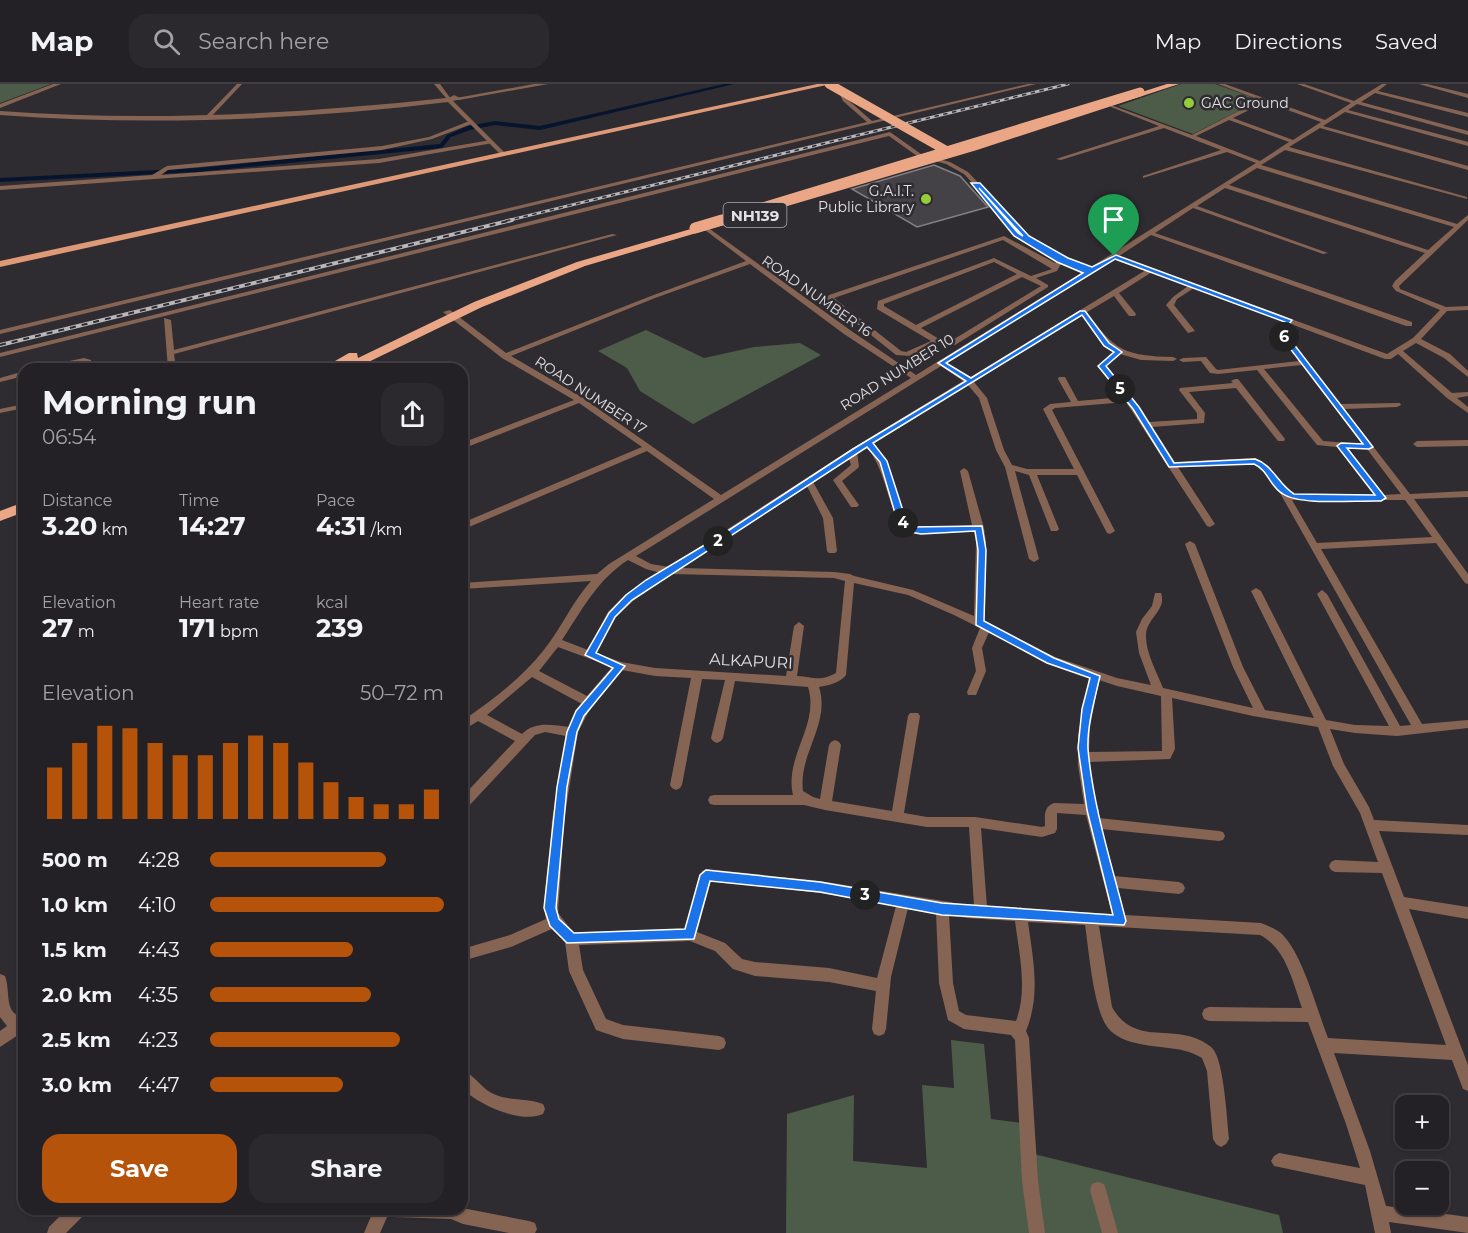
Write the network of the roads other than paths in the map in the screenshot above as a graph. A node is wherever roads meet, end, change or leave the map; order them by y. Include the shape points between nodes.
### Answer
1 (51, 84) edge
2 (58, 84) edge
3 (240, 84) edge
4 (437, 84) edge
5 (446, 84) edge
6 (545, 84) edge
7 (799, 84) edge
8 (828, 84) edge
9 (837, 84) edge
10 (1034, 84) edge
11 (1175, 84) edge
12 (1220, 84) edge
13 (1299, 84) edge
14 (1421, 84) edge
15 (1379, 86) edge
16 (1149, 89) edge
17 (1468, 96) edge
18 (458, 98) junction
19 (449, 100) junction
20 (1265, 100) junction
21 (1356, 102) junction
22 (0, 104) edge
23 (1113, 106) junction
24 (1344, 110) junction
25 (1, 112) edge
26 (1468, 116) edge
27 (1229, 118) junction
28 (206, 119) junction
29 (871, 123) junction
30 (1322, 124) junction
31 (477, 125) junction
32 (1164, 126) junction
33 (1468, 133) edge
34 (1193, 136) junction
35 (491, 142) junction
36 (961, 142) junction
37 (1294, 142) junction
38 (1468, 144) edge
39 (1285, 147) junction
40 (973, 148) junction
41 (1227, 150) junction
42 (504, 151) junction
43 (947, 151) junction
44 (919, 155) junction
45 (1059, 159) dead end
46 (939, 161) junction
47 (1258, 165) junction
48 (1468, 168) edge
49 (156, 174) junction
50 (1145, 177) dead end
51 (1225, 186) junction
52 (0, 188) edge
53 (1465, 198) dead end
54 (1192, 206) junction
55 (1468, 217) edge
56 (1458, 226) junction
57 (707, 229) junction
58 (687, 230) junction
59 (1150, 233) junction
60 (614, 235) dead end
61 (971, 248) junction
62 (1429, 252) junction
63 (1325, 253) dead end
64 (1114, 256) junction
65 (994, 260) junction
66 (0, 262) edge
67 (749, 262) junction
68 (1061, 262) junction
69 (1151, 270) junction
70 (1090, 271) junction
71 (1022, 274) junction
72 (1030, 278) junction
73 (1193, 285) junction
74 (1115, 292) junction
75 (1468, 308) edge
76 (1445, 309) junction
77 (1083, 312) junction
78 (450, 314) junction
79 (1132, 314) dead end
80 (167, 321) dead end
81 (1290, 321) junction
82 (1408, 324) dead end
83 (916, 328) junction
84 (1191, 331) dead end
85 (0, 332) edge
86 (1416, 339) junction
87 (937, 341) junction
88 (1118, 352) junction
89 (1400, 352) junction
90 (170, 353) junction
91 (0, 355) edge
92 (505, 356) junction
93 (1173, 359) dead end
94 (1183, 360) dead end
95 (71, 363) edge
96 (88, 363) edge
97 (171, 363) edge
98 (340, 363) edge
99 (356, 363) edge
100 (941, 363) junction
101 (1303, 363) junction
102 (1259, 368) junction
103 (1228, 371) junction
104 (1468, 375) edge
105 (18, 376) edge
106 (916, 378) junction
107 (1062, 379) dead end
108 (0, 380) edge
109 (971, 381) junction
110 (1238, 385) junction
111 (1468, 394) edge
112 (1450, 396) junction
113 (1130, 399) junction
114 (580, 400) junction
115 (1076, 404) junction
116 (1397, 405) dead end
117 (18, 407) edge
118 (1338, 407) junction
119 (0, 411) edge
120 (1468, 411) edge
121 (1147, 425) junction
122 (1281, 439) dead end
123 (868, 443) junction
124 (1468, 443) edge
125 (468, 444) edge
126 (1417, 444) dead end
127 (1341, 446) junction
128 (1369, 447) junction
129 (648, 448) junction
130 (853, 453) junction
131 (1172, 465) junction
132 (1009, 467) junction
133 (964, 471) dead end
134 (1032, 472) junction
135 (1080, 472) junction
136 (809, 482) junction
137 (1284, 493) junction
138 (1468, 494) edge
139 (1408, 497) junction
140 (721, 498) junction
141 (1381, 498) junction
142 (18, 503) edge
143 (854, 506) dead end
144 (0, 509) edge
145 (18, 509) edge
146 (0, 516) edge
147 (468, 524) edge
148 (1210, 524) dead end
149 (979, 528) junction
150 (1054, 529) dead end
151 (1110, 531) dead end
152 (1438, 540) junction
153 (1190, 544) dead end
154 (1315, 546) junction
155 (832, 551) dead end
156 (628, 556) junction
157 (1034, 559) dead end
158 (670, 571) junction
159 (598, 577) junction
160 (850, 578) junction
161 (1468, 581) edge
162 (468, 586) edge
163 (1256, 591) dead end
164 (1322, 594) dead end
165 (1158, 595) dead end
166 (982, 624) junction
167 (799, 626) dead end
168 (556, 642) junction
169 (590, 655) junction
170 (620, 666) junction
171 (532, 672) junction
172 (697, 675) junction
173 (1095, 676) junction
174 (731, 677) junction
175 (791, 680) junction
176 (813, 684) junction
177 (972, 692) dead end
178 (1162, 692) junction
179 (588, 702) junction
180 (1261, 713) junction
181 (478, 716) junction
182 (914, 716) dead end
183 (468, 723) edge
184 (1468, 724) edge
185 (1323, 725) junction
186 (1419, 729) junction
187 (1397, 730) junction
188 (572, 732) junction
189 (717, 738) dead end
190 (523, 740) junction
191 (835, 745) dead end
192 (1084, 757) junction
193 (676, 785) dead end
194 (468, 799) edge
195 (714, 800) dead end
196 (803, 800) junction
197 (825, 805) junction
198 (1093, 810) junction
199 (892, 815) junction
200 (975, 822) junction
201 (1096, 824) junction
202 (1370, 825) junction
203 (1468, 830) edge
204 (1219, 836) dead end
205 (1335, 866) dead end
206 (1386, 868) junction
207 (1110, 881) junction
208 (1179, 888) dead end
209 (1400, 902) junction
210 (903, 903) junction
211 (942, 909) junction
212 (981, 912) junction
213 (1020, 913) junction
214 (1468, 913) edge
215 (1090, 919) junction
216 (1120, 921) junction
217 (554, 922) junction
218 (690, 935) junction
219 (571, 939) junction
220 (468, 953) edge
221 (0, 981) edge
222 (883, 986) junction
223 (1209, 1014) dead end
224 (1311, 1015) junction
225 (18, 1023) edge
226 (18, 1027) edge
227 (879, 1029) dead end
228 (1019, 1031) junction
229 (0, 1040) edge
230 (719, 1043) dead end
231 (1323, 1046) junction
232 (1456, 1053) junction
233 (468, 1084) edge
234 (1468, 1084) edge
235 (538, 1109) dead end
236 (1221, 1138) dead end
237 (1279, 1161) dead end
238 (1370, 1178) junction
239 (1098, 1190) dead end
240 (1380, 1213) junction
241 (74, 1215) edge
242 (380, 1215) edge
243 (461, 1215) edge
244 (1468, 1225) edge
245 (529, 1228) dead end
246 (63, 1229) edge
247 (372, 1233) edge
248 (1036, 1233) edge
249 (1110, 1233) edge
250 (1383, 1233) edge

1 - 22 street
2 - 22 street
3 - 28 street
4 - 19 street
5 - 18 street
6 - 18 street
7 - 42 main road
8 - 42 main road
8 - 43 highway, bridge
9 - 29 street via 845,100
10 - 29 street
11 - 16 highway, NH139
12 - 20 street
13 - 21 street
14 - 17 street
15 - 21 street, ROAD NUMBER 10
15 - 26 street
16 - 23 highway, NH139
16 - 36 highway, NH139
16 - 43 highway, bridge
18 - 19 street
18 - 31 street
19 - 28 street
19 - 31 street
20 - 27 street
20 - 30 street
21 - 24 street, ROAD NUMBER 10
21 - 33 street
23 - 32 street
23 - 40 highway, NH139
24 - 30 street, ROAD NUMBER 10
24 - 38 street
25 - 28 street via 113,120
27 - 34 street
27 - 37 street
29 - 85 street
30 - 37 street, ROAD NUMBER 10
30 - 48 street
31 - 35 street
31 - 42 street
31 - 49 street via 380,148
32 - 34 street
32 - 45 street
34 - 41 street
35 - 42 street
35 - 49 street via 379,161
36 - 40 highway
36 - 44 highway, NH139
37 - 39 street, ROAD NUMBER 10
39 - 47 street, ROAD NUMBER 10
39 - 53 street
40 - 46 highway, NH139
41 - 47 street
41 - 50 street
42 - 66 main road
43 - 58 highway, bridge
44 - 46 street
44 - 58 highway, NH139
44 - 91 street via 890,134
46 - 57 highway, NH139
46 - 68 street via 976,184 1016,235
47 - 51 street, ROAD NUMBER 10
47 - 56 street
49 - 52 street
51 - 54 street, ROAD NUMBER 10
51 - 62 street
54 - 59 street, ROAD NUMBER 10
54 - 63 street
55 - 56 street
56 - 62 street
57 - 58 highway, NH139
57 - 67 street, ROAD NUMBER 16
58 - 78 highway, NH139
59 - 64 street, ROAD NUMBER 10
59 - 82 street
60 - 90 street
61 - 65 street
61 - 68 street via 1006,239
61 - 87 street via 831,296 899,354
62 - 76 street via 1395,286
64 - 69 street
64 - 70 street, ROAD NUMBER 10
65 - 71 street
65 - 83 street via 880,305
67 - 92 street
67 - 106 street, ROAD NUMBER 16
68 - 70 street
68 - 72 street via 1055,270
69 - 73 street
69 - 74 street
70 - 100 street, ROAD NUMBER 10
71 - 72 street
71 - 83 street
72 - 87 street via 1046,286 952,343
73 - 81 street
73 - 84 street via 1170,305
74 - 77 street
74 - 79 street
75 - 76 street
76 - 86 street
77 - 88 street via 1106,344
77 - 109 street
78 - 92 street, ROAD NUMBER 17
78 - 98 highway, NH139
78 - 99 highway, NH139
80 - 90 street
81 - 89 street via 1380,356
81 - 101 street via 1282,334
83 - 87 street
86 - 89 street
86 - 104 street via 1447,356
88 - 93 street
88 - 113 street via 1102,366
89 - 112 street
90 - 97 street
92 - 114 street, ROAD NUMBER 17
94 - 103 street via 1203,359 1215,372
95 - 96 street
100 - 106 street, ROAD NUMBER 10
100 - 109 street
101 - 102 street
101 - 118 street
102 - 103 street
102 - 127 street via 1318,440
103 - 110 street
105 - 108 street
106 - 140 street, ROAD NUMBER 10
107 - 115 street
109 - 123 street
109 - 132 street via 984,395
110 - 121 street via 1183,390 1201,413 1202,421
110 - 122 street
111 - 112 street
112 - 120 street
113 - 115 street
113 - 121 street
114 - 125 street
114 - 129 street, ROAD NUMBER 17
115 - 135 street via 1047,409
116 - 118 street
117 - 119 street
118 - 128 street
121 - 131 street
123 - 130 street
123 - 149 street via 884,461 908,529
124 - 126 street
127 - 128 street
127 - 141 street
128 - 139 street
129 - 140 street, ROAD NUMBER 17
129 - 147 street
130 - 136 street
130 - 143 street via 855,466 837,480
131 - 137 street via 1255,461 1264,465
131 - 148 street
132 - 134 street
132 - 157 street
133 - 149 street
134 - 135 street
134 - 150 street
135 - 151 street
136 - 155 street via 828,518
136 - 158 street
137 - 141 street via 1298,498
137 - 154 street
138 - 139 street
139 - 141 street
139 - 152 street
140 - 156 street, ROAD NUMBER 10
142 - 144 highway
145 - 146 highway
149 - 166 street
152 - 154 street
152 - 161 street
153 - 180 street via 1238,667
154 - 186 street
156 - 158 street
156 - 159 street, ROAD NUMBER 10
158 - 160 street via 806,573
158 - 169 street via 636,592 618,609
159 - 162 street
159 - 168 street, ROAD NUMBER 10
160 - 166 street via 910,592
160 - 176 street via 841,675
163 - 185 street
164 - 187 street
165 - 178 street via 1158,606 1143,626 1141,638
166 - 173 street via 1051,660
166 - 177 street via 977,648 981,671
167 - 175 street
168 - 169 street, ALKAPURI
168 - 171 street, ROAD NUMBER 10
169 - 170 street, ALKAPURI
170 - 172 street, ALKAPURI
170 - 179 street
171 - 179 street
171 - 181 street, ROAD NUMBER 10
172 - 174 street, ALKAPURI
172 - 193 street
173 - 178 street
173 - 192 street via 1083,732
174 - 175 street, ALKAPURI
174 - 189 street
175 - 176 street, ALKAPURI
176 - 196 street, ALKAPURI via 817,693 814,721 796,781
178 - 180 street
178 - 192 street via 1169,749 1166,756
179 - 188 street
180 - 185 street
181 - 183 street, ROAD NUMBER 10
181 - 190 street
182 - 199 street
184 - 186 street
185 - 187 street
185 - 202 street
186 - 187 street
188 - 190 street via 536,729
188 - 217 street via 562,787 550,908
190 - 194 street
191 - 197 street
192 - 198 street
195 - 196 street
196 - 197 street
197 - 199 street
198 - 200 street via 1054,808 1051,829 1042,832
198 - 201 street
199 - 200 street via 936,823
200 - 212 street
201 - 204 street
201 - 207 street
202 - 203 street
202 - 206 street
205 - 206 street
206 - 209 street
207 - 208 street
207 - 216 street
209 - 214 street
209 - 232 street
210 - 211 street
210 - 218 street via 820,887 706,875
210 - 222 street
211 - 212 street
211 - 228 street via 946,984 953,1015 964,1022 1008,1025
212 - 213 street
213 - 215 street
213 - 228 street via 1027,1000
215 - 216 street
215 - 236 street via 1105,1009 1111,1022 1133,1036 1197,1046 1208,1053 1214,1071
216 - 224 street via 1248,926 1271,933 1291,964
217 - 219 street
217 - 220 street via 511,941
218 - 219 street
218 - 222 street via 720,947 738,964 755,969 829,975
219 - 230 street via 576,971 601,1025 634,1034
221 - 225 street via 6,1016 10,1022
222 - 227 street
223 - 224 street
224 - 231 street
226 - 229 street
228 - 248 street via 1024,1046
231 - 232 street
231 - 238 street
232 - 234 street
233 - 235 street via 485,1099
237 - 238 street
238 - 240 street
239 - 249 street
240 - 244 street
240 - 250 street
241 - 246 street
242 - 247 street
243 - 245 street

